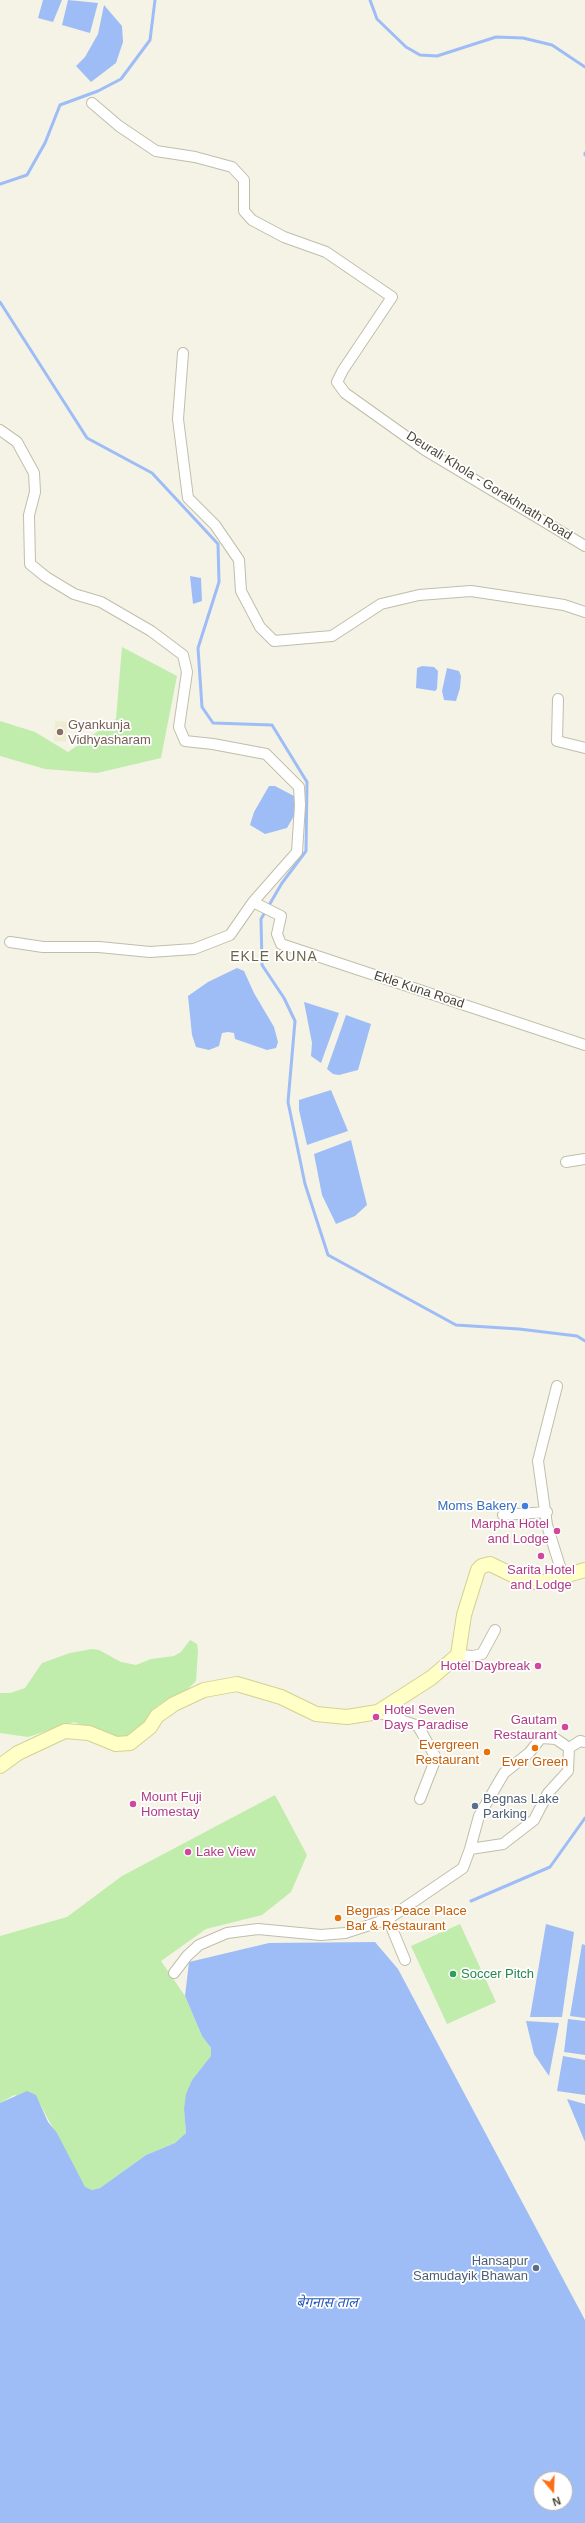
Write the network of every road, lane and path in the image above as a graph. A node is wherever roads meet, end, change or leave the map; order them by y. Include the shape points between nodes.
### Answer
1 (92, 103) dead end
2 (183, 353) dead end
3 (0, 430) edge
4 (585, 546) edge
5 (585, 612) edge
6 (558, 699) dead end
7 (585, 748) edge
8 (253, 902) junction
9 (10, 942) dead end
10 (585, 1045) edge
11 (585, 1159) edge
12 (566, 1162) dead end
13 (557, 1386) dead end
14 (547, 1512) junction
15 (503, 1515) dead end
16 (585, 1570) edge
17 (563, 1576) junction
18 (495, 1630) dead end
19 (458, 1655) junction
20 (378, 1712) junction
21 (585, 1742) edge
22 (569, 1748) junction
23 (0, 1766) edge
24 (420, 1799) dead end
25 (470, 1849) junction
26 (388, 1919) junction
27 (405, 1960) dead end
28 (174, 1973) dead end

1 - 4 street, Deurali Khola - Gorakhnath Road via 119,126 156,151 195,157 232,167 244,180 244,211 252,220 284,237 326,252 392,297 337,382 345,393 425,450
2 - 5 street via 178,419 188,498 215,525 239,560 241,591 260,627 274,641 332,636 381,604 419,595 471,591 564,605
3 - 8 street via 17,442 34,473 35,492 29,515 30,564 74,594 101,602 151,631 183,655 187,672 179,727 185,741 266,754 299,787 297,852
6 - 7 street via 557,741
8 - 9 street via 230,935 194,949 150,952 99,947 43,947
8 - 10 street, Ekle Kuna Road via 281,916 277,934 281,944
11 - 12 street
13 - 14 street via 538,1461
14 - 15 street
14 - 17 street via 547,1525
16 - 17 main road
17 - 19 main road via 540,1583 521,1579 490,1564 482,1566 478,1570 464,1615
18 - 19 street via 482,1654
19 - 20 main road via 431,1678
20 - 23 main road via 347,1717 316,1714 280,1697 237,1684 204,1690 174,1704 157,1716 150,1728 130,1743 116,1744 89,1733 65,1731 18,1753
20 - 24 street via 418,1726 436,1758
21 - 22 street via 580,1741
22 - 25 street via 568,1771 548,1793 534,1820 503,1844
22 - 25 street via 556,1739 541,1738 529,1753 504,1773 479,1816
25 - 26 street via 464,1868
26 - 27 street
26 - 28 street via 345,1933 321,1935 258,1929 226,1933 199,1945

